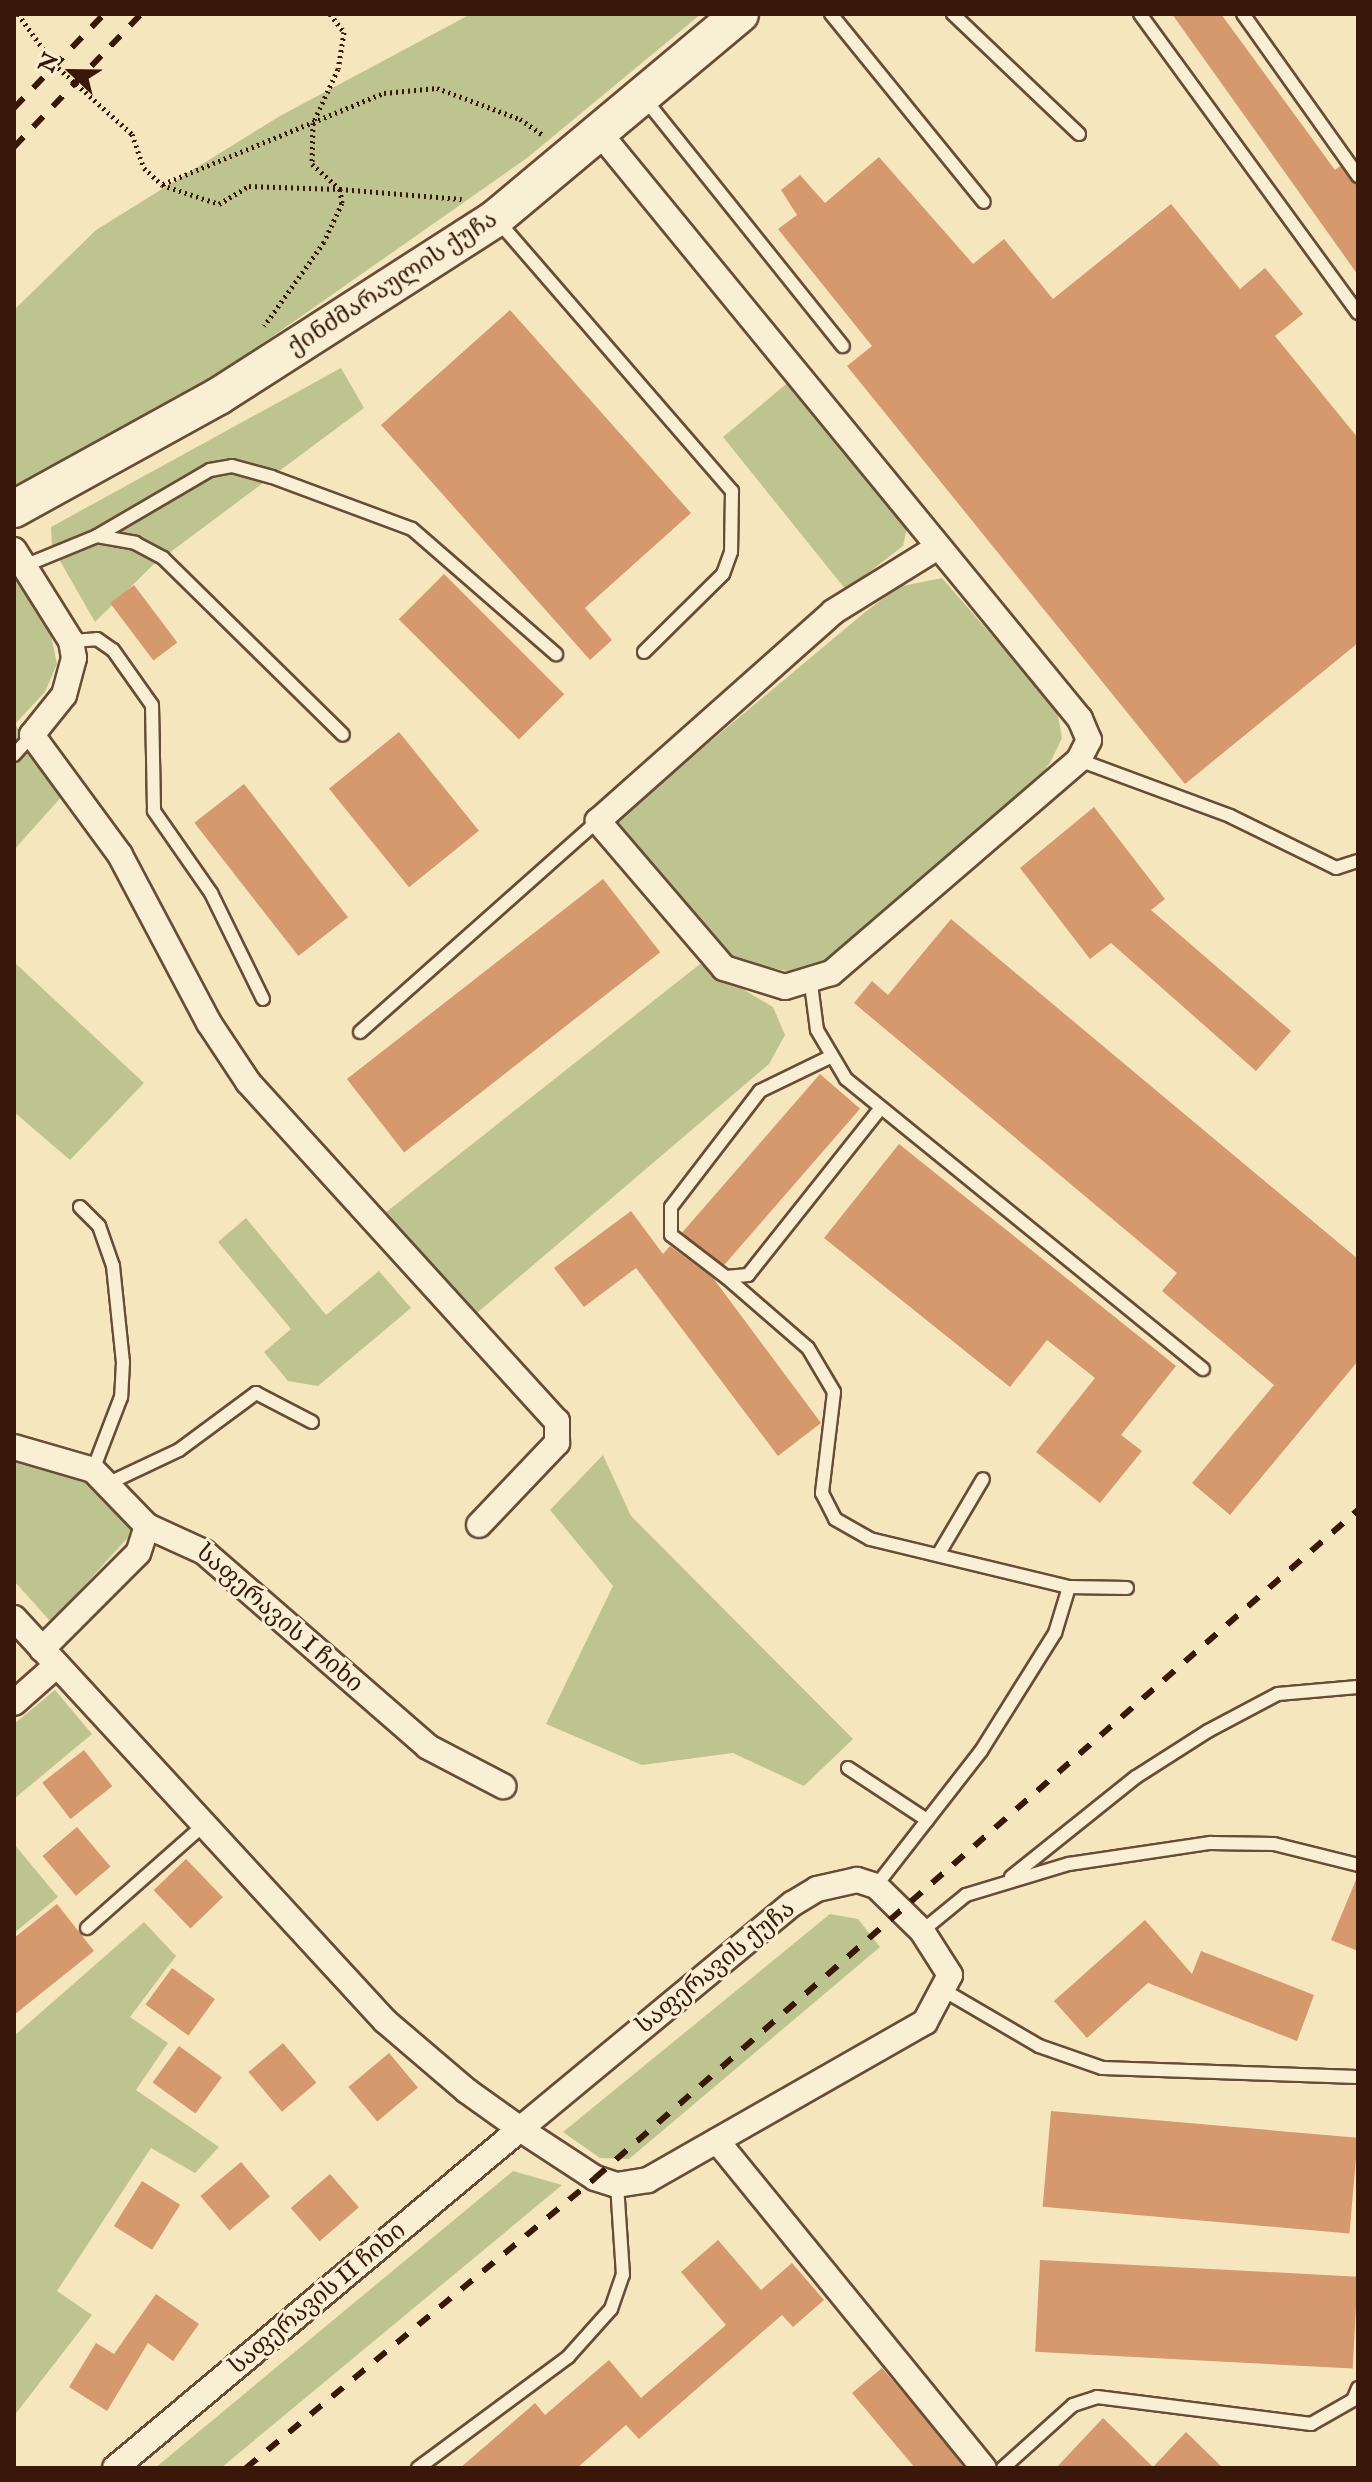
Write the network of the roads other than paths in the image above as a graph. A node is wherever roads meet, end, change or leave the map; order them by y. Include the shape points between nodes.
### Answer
1 (740, 14) edge
2 (831, 14) edge
3 (953, 14) edge
4 (1140, 14) edge
5 (1243, 14) edge
6 (644, 98) junction
7 (1079, 134) dead end
8 (588, 147) junction
9 (1358, 176) edge
10 (984, 202) dead end
11 (505, 212) junction
12 (1358, 313) edge
13 (843, 346) dead end
14 (14, 509) edge
15 (97, 536) junction
16 (938, 547) junction
17 (19, 558) edge
18 (71, 641) junction
19 (644, 652) dead end
20 (556, 654) dead end
21 (32, 735) junction
22 (343, 735) dead end
23 (14, 755) edge
24 (1079, 760) junction
25 (598, 821) junction
26 (1358, 861) edge
27 (811, 984) junction
28 (263, 999) dead end
29 (360, 1032) dead end
30 (828, 1058) junction
31 (881, 1108) junction
32 (80, 1207) dead end
33 (726, 1277) junction
34 (1203, 1369) dead end
35 (312, 1422) dead end
36 (14, 1447) edge
37 (100, 1477) junction
38 (983, 1479) dead end
39 (479, 1525) dead end
40 (147, 1526) junction
41 (938, 1555) junction
42 (1069, 1587) junction
43 (1127, 1588) dead end
44 (14, 1618) edge
45 (50, 1657) junction
46 (1358, 1687) edge
47 (14, 1703) edge
48 (848, 1768) dead end
49 (503, 1786) dead end
50 (927, 1820) junction
51 (204, 1825) junction
52 (1358, 1865) edge
53 (1008, 1879) junction
54 (876, 1886) junction
55 (87, 1928) dead end
56 (922, 1931) junction
57 (945, 1991) junction
58 (1358, 2077) edge
59 (520, 2129) junction
60 (717, 2141) junction
61 (617, 2185) junction
62 (1358, 2388) edge
63 (115, 2468) edge
64 (418, 2468) edge
65 (984, 2468) edge
66 (1003, 2468) edge

1 - 6 main road, ქინძმარაულის ქუჩა
2 - 10 lane
3 - 7 lane
4 - 12 lane
5 - 9 lane
6 - 8 main road, ქინძმარაულის ქუჩა
6 - 13 lane
8 - 11 main road, ქინძმარაულის ქუჩა
8 - 16 street
11 - 14 main road, ქინძმარაულის ქუჩა via 219,396
11 - 19 lane via 732,491 731,552 723,574
15 - 17 lane
15 - 20 lane via 210,470 232,466 412,529
15 - 22 lane via 116,536 163,558
16 - 24 street via 1080,719 1089,740
16 - 25 street via 833,612
17 - 18 street
18 - 21 street via 73,674
18 - 28 lane via 97,639 113,650 152,705 154,811 211,893
21 - 23 lane
21 - 39 street via 127,867 248,1082 557,1421 557,1443
24 - 26 lane via 1230,816 1336,868
24 - 27 street
25 - 27 street via 724,968 785,987
25 - 29 lane
27 - 30 lane
30 - 31 lane
30 - 33 lane via 760,1091 671,1207 671,1235
31 - 33 lane via 748,1275
31 - 34 lane
32 - 37 lane via 99,1226 113,1266 123,1362 121,1397
33 - 41 lane via 808,1348 834,1392 822,1493 835,1519 870,1539
35 - 37 lane via 256,1393 179,1450
36 - 37 street
37 - 40 street
38 - 41 lane
40 - 45 street via 138,1553
40 - 49 street, საფერავის I ჩიხი via 204,1552 428,1747
41 - 42 lane
42 - 43 lane
42 - 50 lane via 1055,1633
44 - 45 street
45 - 47 street
45 - 51 street
46 - 53 lane via 1278,1694 1208,1731 1136,1777
48 - 50 lane
50 - 54 lane
51 - 55 lane
51 - 59 street via 385,2021
52 - 53 lane via 1274,1844 1210,1843
53 - 56 lane via 966,1895
54 - 56 street
54 - 59 street, საფერავის ქუჩა via 840,1882 792,1904
56 - 57 street via 945,1962
57 - 58 lane via 1039,2046 1102,2068
57 - 60 street via 925,2022
59 - 61 street
59 - 63 street, საფერავის II ჩიხი
60 - 61 street via 648,2180
60 - 65 street
61 - 64 lane via 623,2275 611,2309 568,2357
62 - 66 lane via 1334,2415 1311,2424 1097,2397 1073,2405

